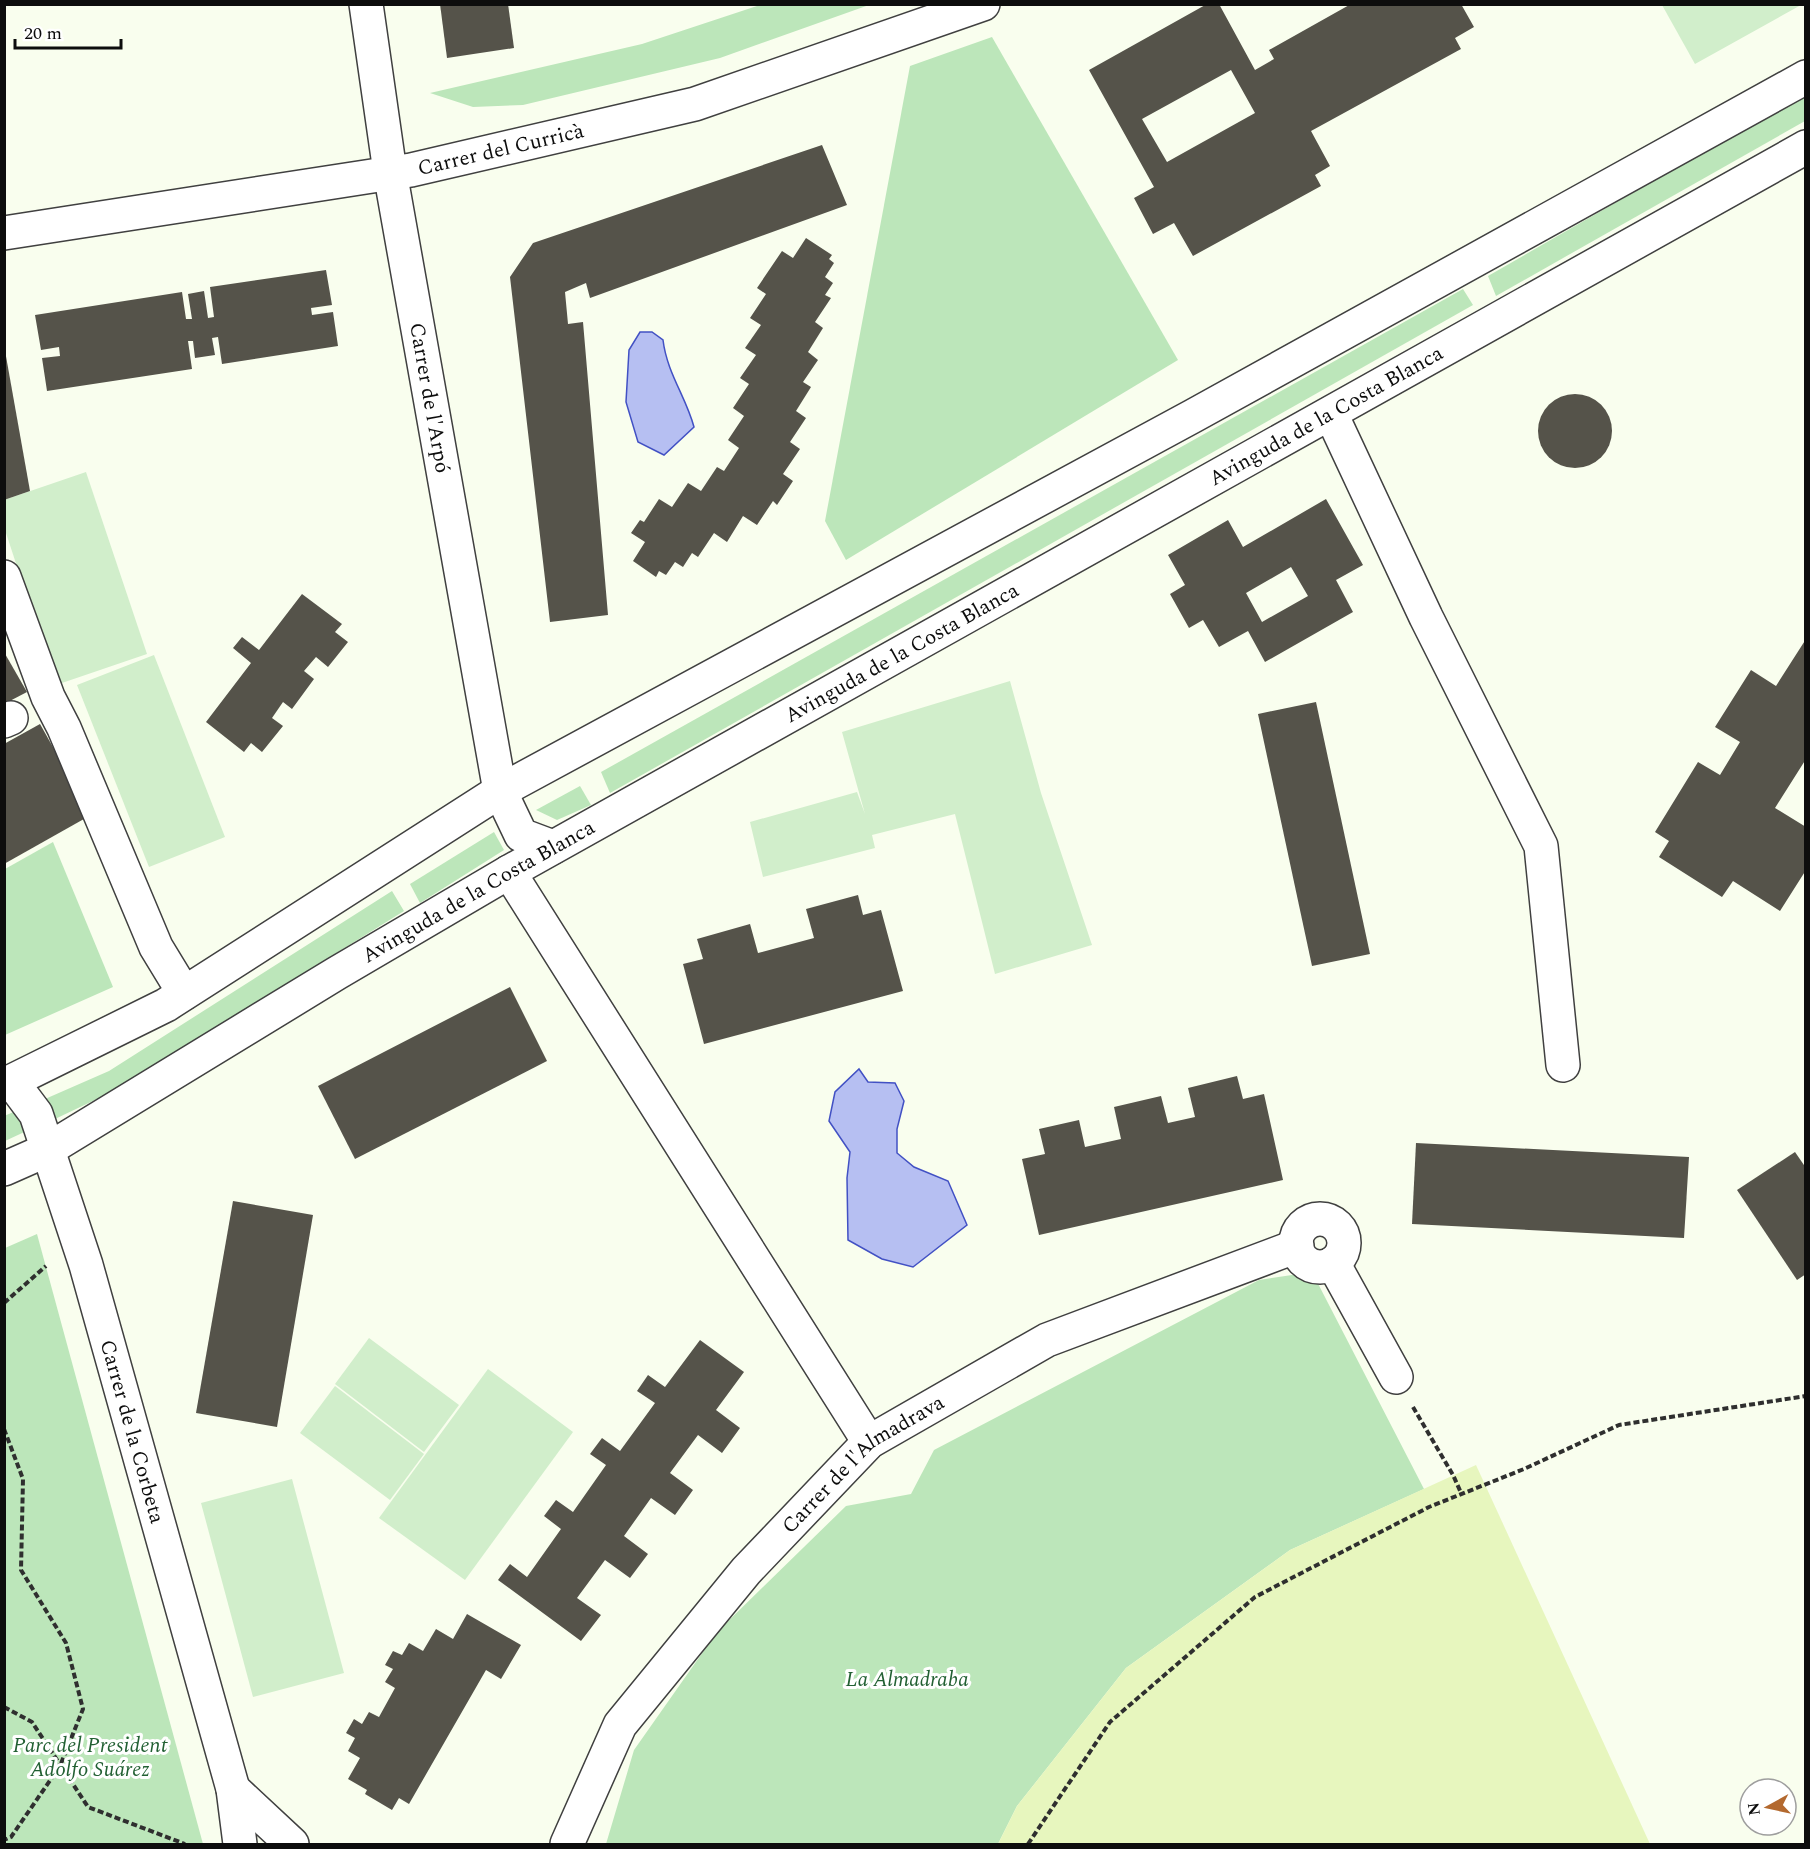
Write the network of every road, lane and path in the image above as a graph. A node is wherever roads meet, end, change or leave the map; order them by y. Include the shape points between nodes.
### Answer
1 (366, 4) edge
2 (983, 4) edge
3 (1806, 77) edge
4 (1806, 147) edge
5 (390, 172) junction
6 (4, 233) edge
7 (1331, 414) junction
8 (4, 577) edge
9 (500, 791) junction
10 (553, 848) junction
11 (509, 872) junction
12 (184, 993) junction
13 (1563, 1065) dead end
14 (8, 1083) edge
15 (47, 1150) junction
16 (4, 1168) edge
17 (46, 1266) dead end
18 (4, 1303) edge
19 (1396, 1377) joint
20 (1806, 1396) edge
21 (4, 1429) edge
22 (869, 1442) junction
23 (1462, 1495) junction
24 (4, 1707) edge
25 (60, 1766) junction
26 (233, 1789) junction
27 (4, 1840) edge
28 (185, 1845) edge
29 (240, 1845) edge
30 (292, 1845) edge
31 (567, 1845) edge
32 (1028, 1845) edge

1 - 5 street, Carrer de l'Arpó
2 - 5 street, Carrer del Curricà via 695,104
3 - 9 street via 1193,416
4 - 7 street, Avinguda de la Costa Blanca
5 - 6 street, Carrer del Curricà
5 - 9 street, Carrer de l'Arpó
7 - 10 street, Avinguda de la Costa Blanca
7 - 13 street via 1426,617 1541,846
8 - 12 street via 48,698 156,947
9 - 10 street, Carrer de l'Arpó via 521,836
9 - 12 street
10 - 11 street, Avinguda de la Costa Blanca
11 - 15 street, Avinguda de la Costa Blanca
11 - 22 street
12 - 14 street
14 - 15 street, Carrer de la Corbeta via 36,1114
15 - 16 street, Avinguda de la Costa Blanca
15 - 26 street, Carrer de la Corbeta via 86,1265
17 - 18 path
19 - 22 street, Carrer de l'Almadrava via 1333,1263 1314,1266 1306,1262 1297,1246 1047,1340
19 - 23 path
20 - 23 path via 1619,1425
21 - 25 path via 23,1479 21,1570 66,1643 82,1709
22 - 31 street, Carrer de l'Almadrava via 746,1571 620,1725
23 - 32 path via 1429,1507 1255,1597 1110,1722
24 - 25 path via 32,1722
25 - 27 path via 11,1837
25 - 28 path via 88,1807
26 - 29 street, Carrer de la Corbeta
26 - 30 street

